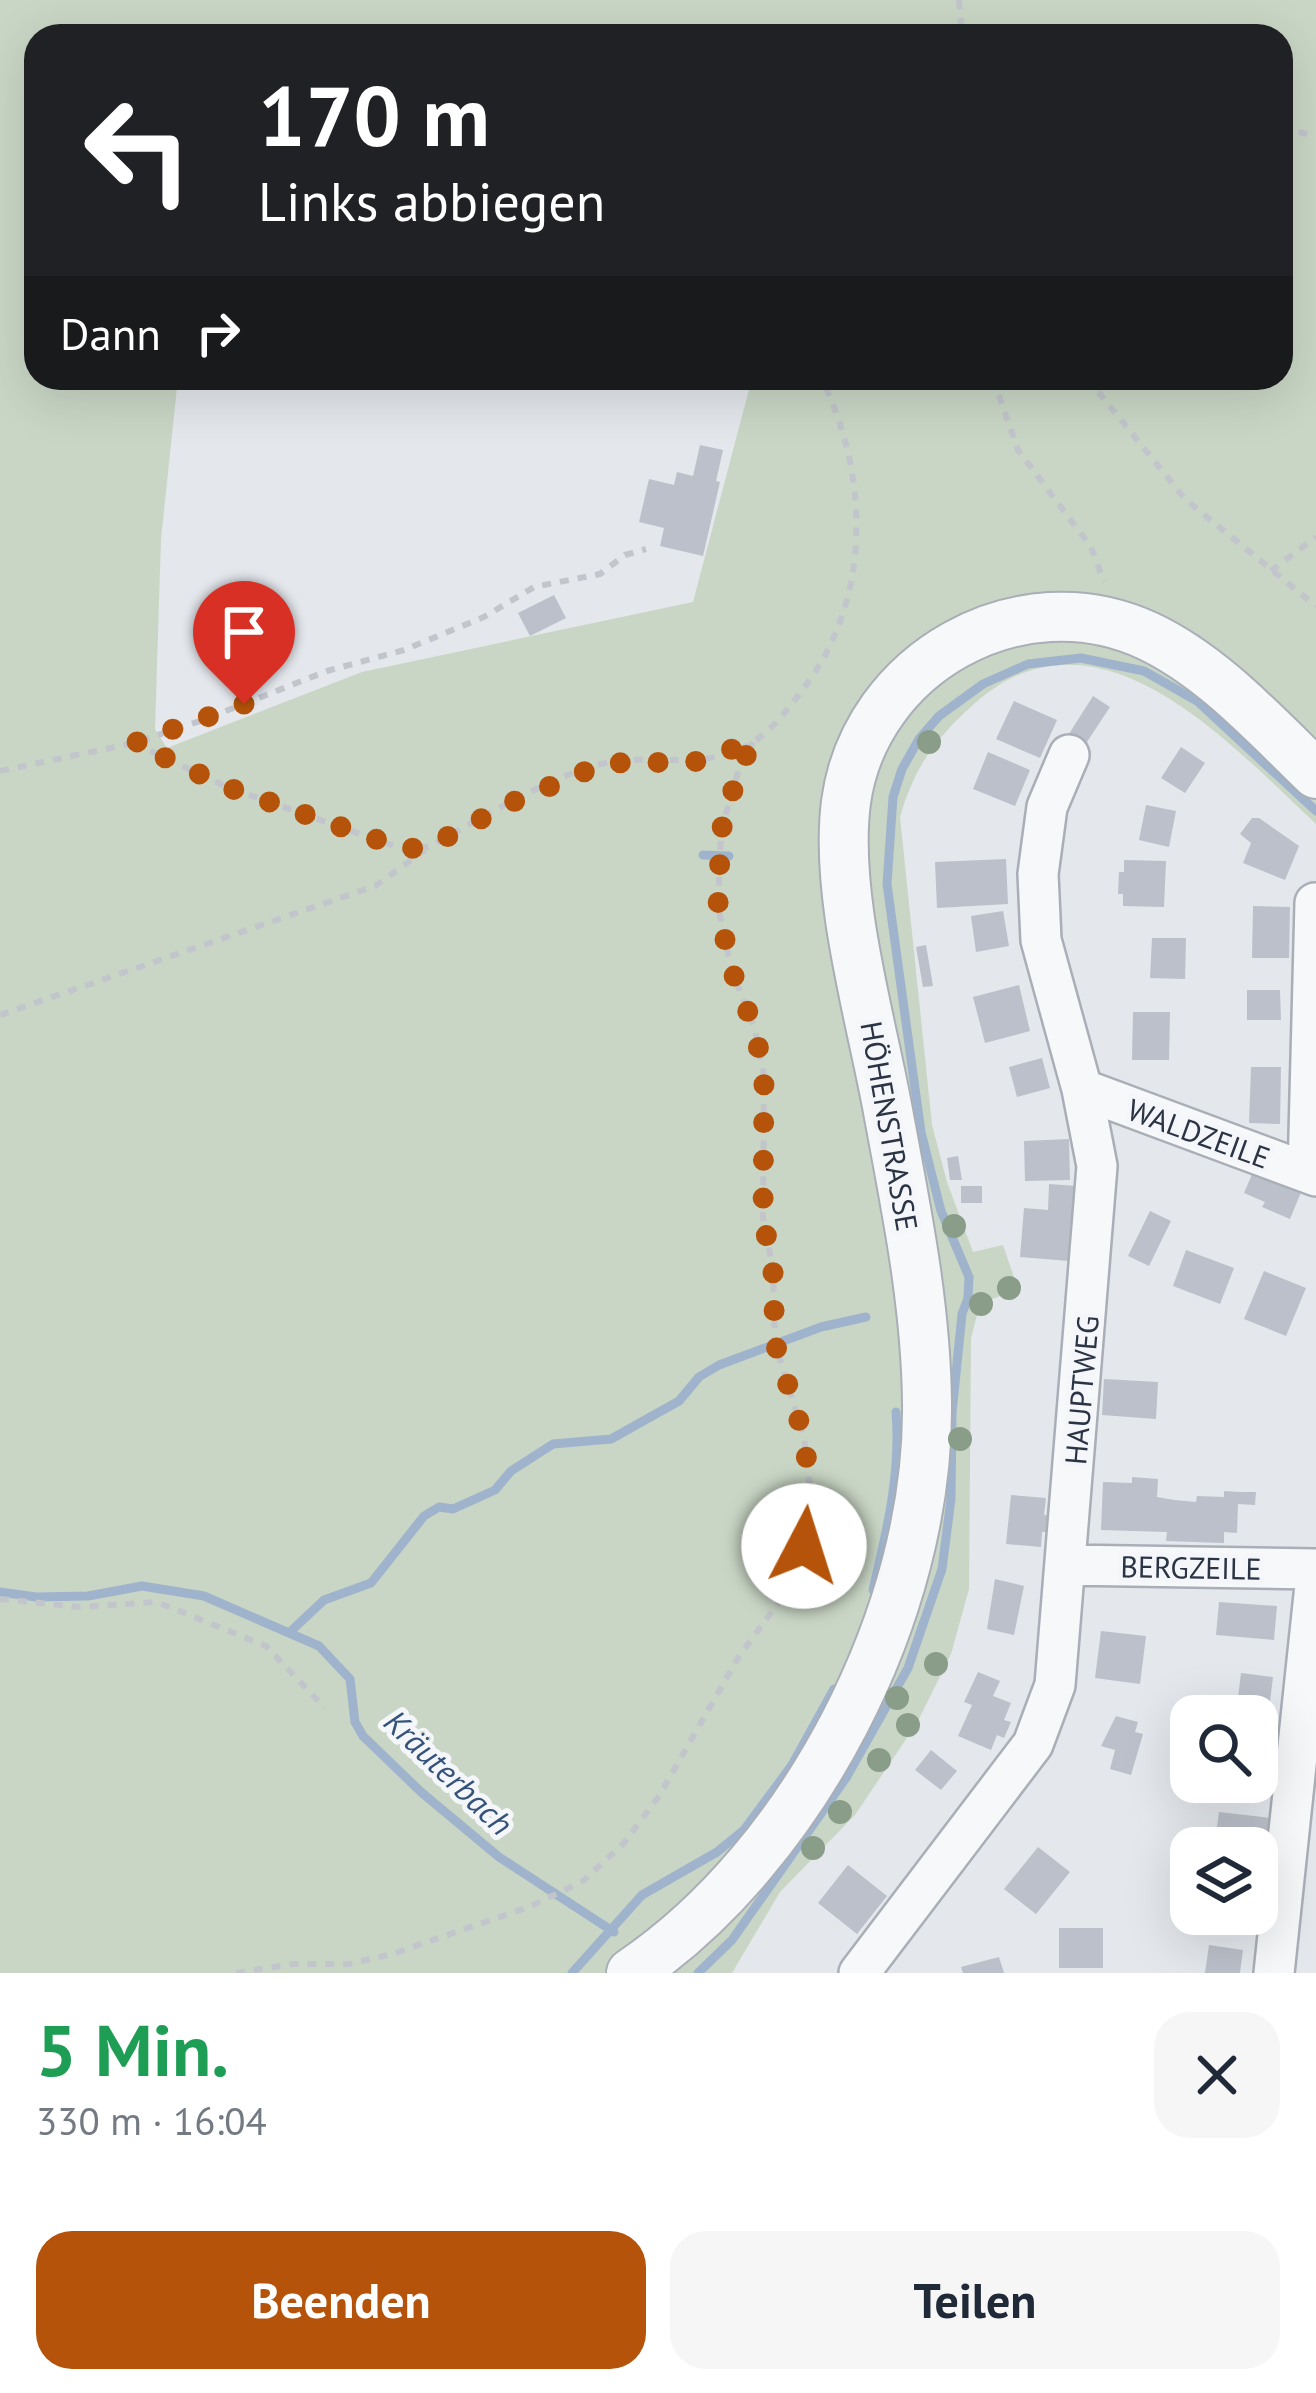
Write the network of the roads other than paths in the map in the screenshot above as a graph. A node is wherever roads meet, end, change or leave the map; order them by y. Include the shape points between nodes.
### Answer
1 (1069, 755) dead end
2 (1316, 774) edge
3 (1315, 903) edge
4 (1082, 1089) junction
5 (1312, 1175) edge
6 (1066, 1565) junction
7 (1316, 1573) edge
8 (631, 1973) edge
9 (859, 1973) edge
10 (1274, 1973) edge

1 - 4 street, HAUPTWEG via 1047,807 1038,874 1042,940
2 - 8 street, HÖHENSTRASSE via 1186,658 1145,634 1079,617 1029,620 956,642 890,699 862,744 844,824 846,876 920,1288 928,1406 917,1512 887,1630 825,1757 739,1876
3 - 5 street
4 - 5 street, WALDZEILE
4 - 6 street, HAUPTWEG via 1096,1209
6 - 7 street, BERGZEILE
6 - 9 street, HAUPTWEG via 1055,1685 1033,1744
7 - 10 street

